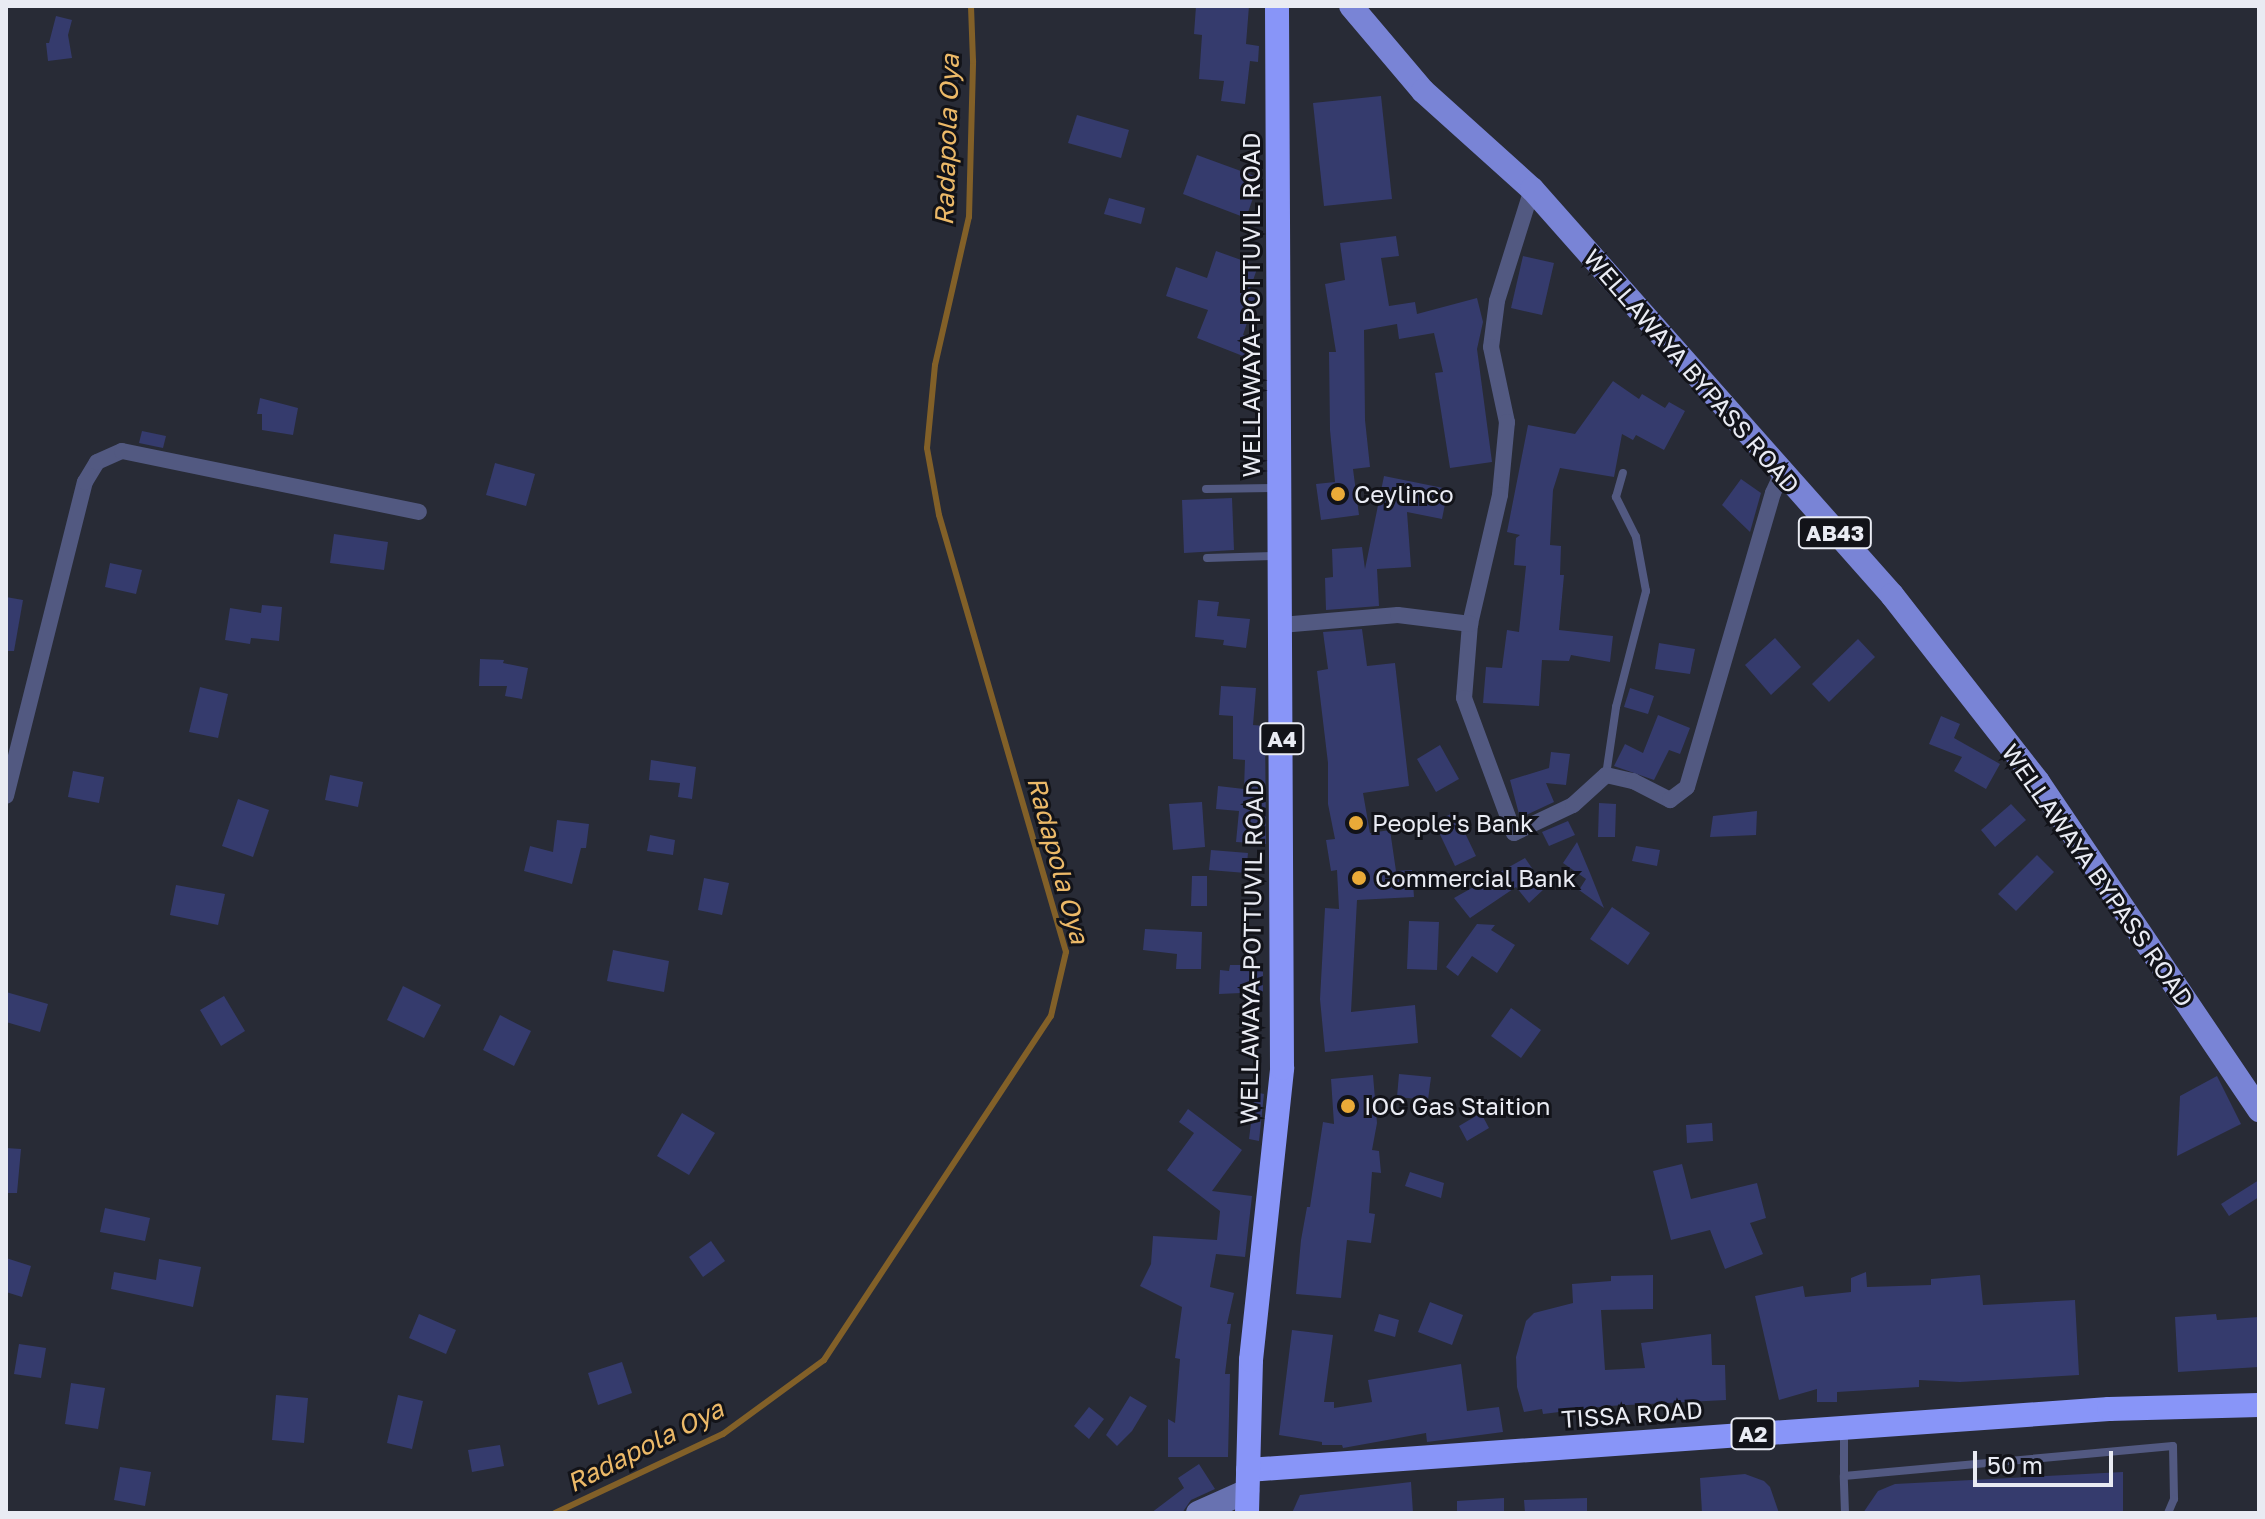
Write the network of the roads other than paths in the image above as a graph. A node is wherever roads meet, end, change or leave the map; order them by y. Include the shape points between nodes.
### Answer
1 (1277, 6) edge
2 (1351, 6) edge
3 (1532, 189) junction
4 (1623, 473) dead end
5 (1782, 474) junction
6 (1280, 488) junction
7 (1206, 489) dead end
8 (419, 512) dead end
9 (1280, 556) junction
10 (1207, 558) dead end
11 (1470, 624) junction
12 (1281, 625) junction
13 (1606, 775) junction
14 (6, 796) edge
15 (2259, 1110) edge
16 (2259, 1405) edge
17 (1844, 1430) junction
18 (1844, 1476) junction
19 (1247, 1491) edge
20 (1198, 1513) edge
21 (1845, 1513) edge
22 (2168, 1513) edge

1 - 6 highway, WELLAWAYA-POTTUVIL ROAD / A4
2 - 3 main road, WELLAWAYA BYPASS ROAD / AB43 via 1423,91
3 - 5 main road, WELLAWAYA BYPASS ROAD / AB43
3 - 11 street via 1497,301 1491,347 1507,422 1500,495
4 - 13 lane via 1616,497 1636,537 1646,591 1616,707
5 - 13 street via 1687,787 1670,800 1633,781
5 - 15 main road, WELLAWAYA BYPASS ROAD / AB43 via 1892,595 2038,782
6 - 7 lane
6 - 9 highway, WELLAWAYA-POTTUVIL ROAD / A4
8 - 14 street via 122,451 97,462 85,482
9 - 10 lane
9 - 12 highway, WELLAWAYA-POTTUVIL ROAD / A4
11 - 12 street via 1398,615
11 - 13 street via 1464,698 1514,833 1573,805
12 - 19 highway, WELLAWAYA-POTTUVIL ROAD / A4 via 1282,1068 1251,1360
16 - 17 highway, TISSA ROAD / A2 via 2109,1409
17 - 18 lane
17 - 19 highway, TISSA ROAD / A2 via 1615,1442
18 - 21 lane
18 - 22 lane via 2173,1446 2174,1499
19 - 20 main road

